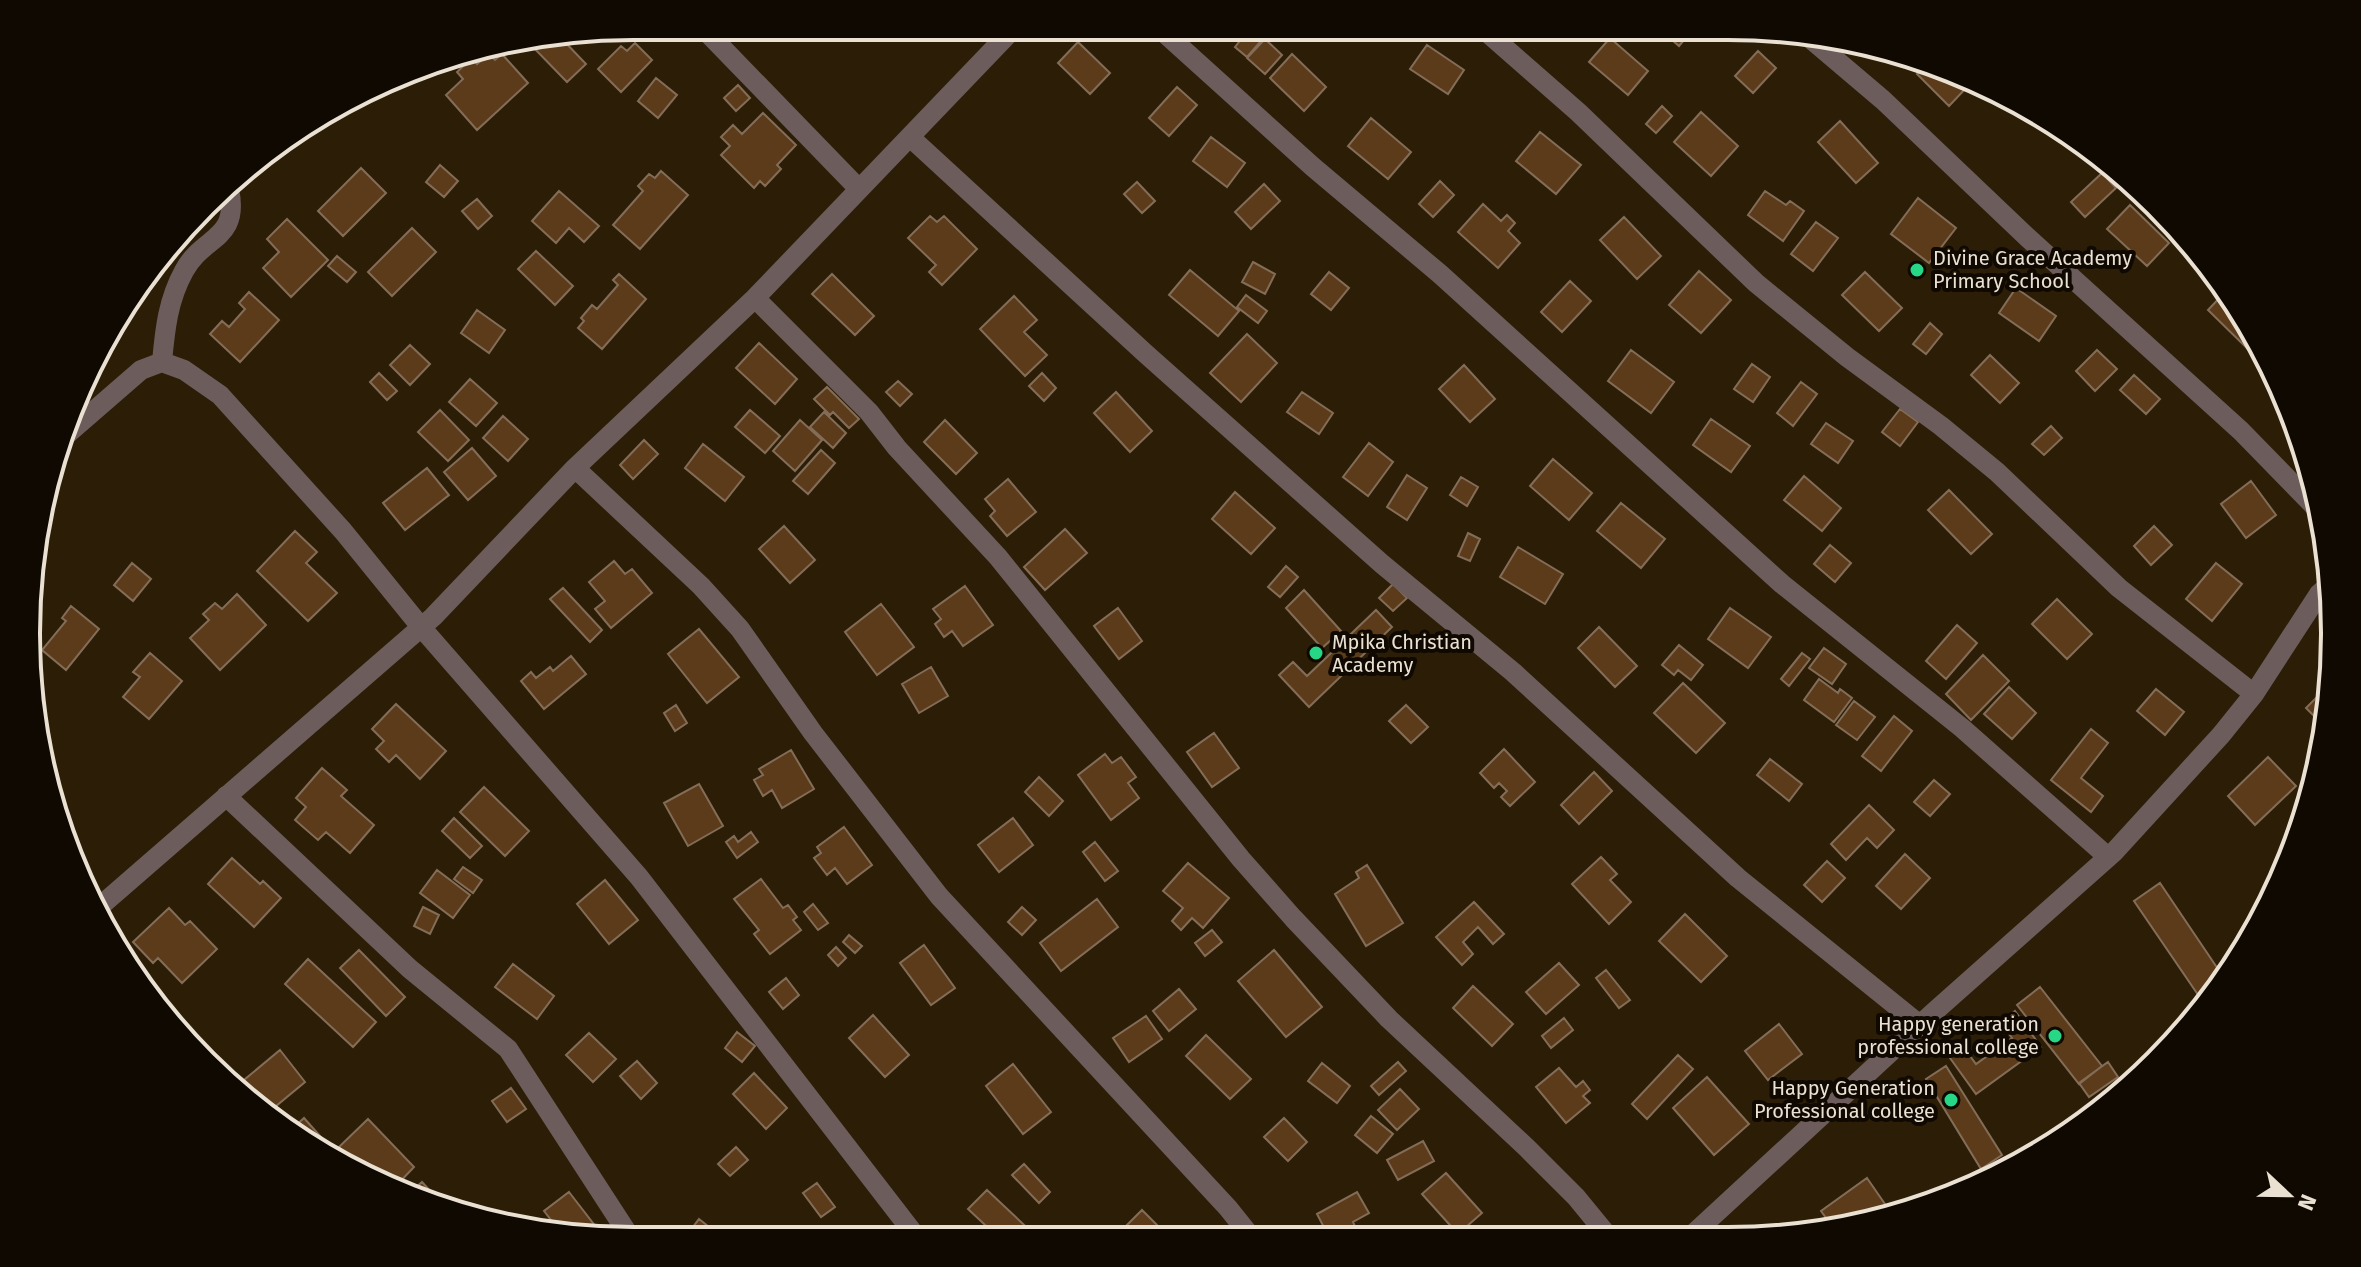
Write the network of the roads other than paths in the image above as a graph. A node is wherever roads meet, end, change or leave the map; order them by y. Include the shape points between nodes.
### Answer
1 (715, 40) edge
2 (1003, 40) edge
3 (1172, 40) edge
4 (1496, 40) edge
5 (1821, 48) edge
6 (911, 138) junction
7 (859, 189) junction
8 (230, 198) edge
9 (755, 298) junction
10 (162, 362) junction
11 (78, 425) edge
12 (575, 468) junction
13 (2305, 497) edge
14 (2320, 605) edge
15 (421, 627) junction
16 (2254, 694) junction
17 (226, 796) junction
18 (2108, 857) junction
19 (105, 902) edge
20 (1920, 1025) junction
21 (623, 1227) edge
22 (909, 1227) edge
23 (1243, 1227) edge
24 (1600, 1227) edge
25 (1701, 1227) edge

1 - 7 street
2 - 6 street
3 - 18 street via 1782,584 1962,728
4 - 16 street via 1756,283 1997,472 2119,588
5 - 13 street via 2241,431
6 - 7 street
6 - 20 street via 1146,354 1382,564 1513,672 1738,878
7 - 9 street
8 - 10 street via 227,227 186,266 175,288 165,321
9 - 12 street
9 - 24 street via 869,412 998,557 1293,918
10 - 11 street via 141,370
10 - 15 street via 220,395
12 - 15 street
12 - 23 street via 740,629 939,896
14 - 16 street
15 - 17 street
15 - 22 street via 639,877
16 - 18 street
17 - 19 street
17 - 21 street via 410,969 508,1049
18 - 20 street
20 - 25 street

